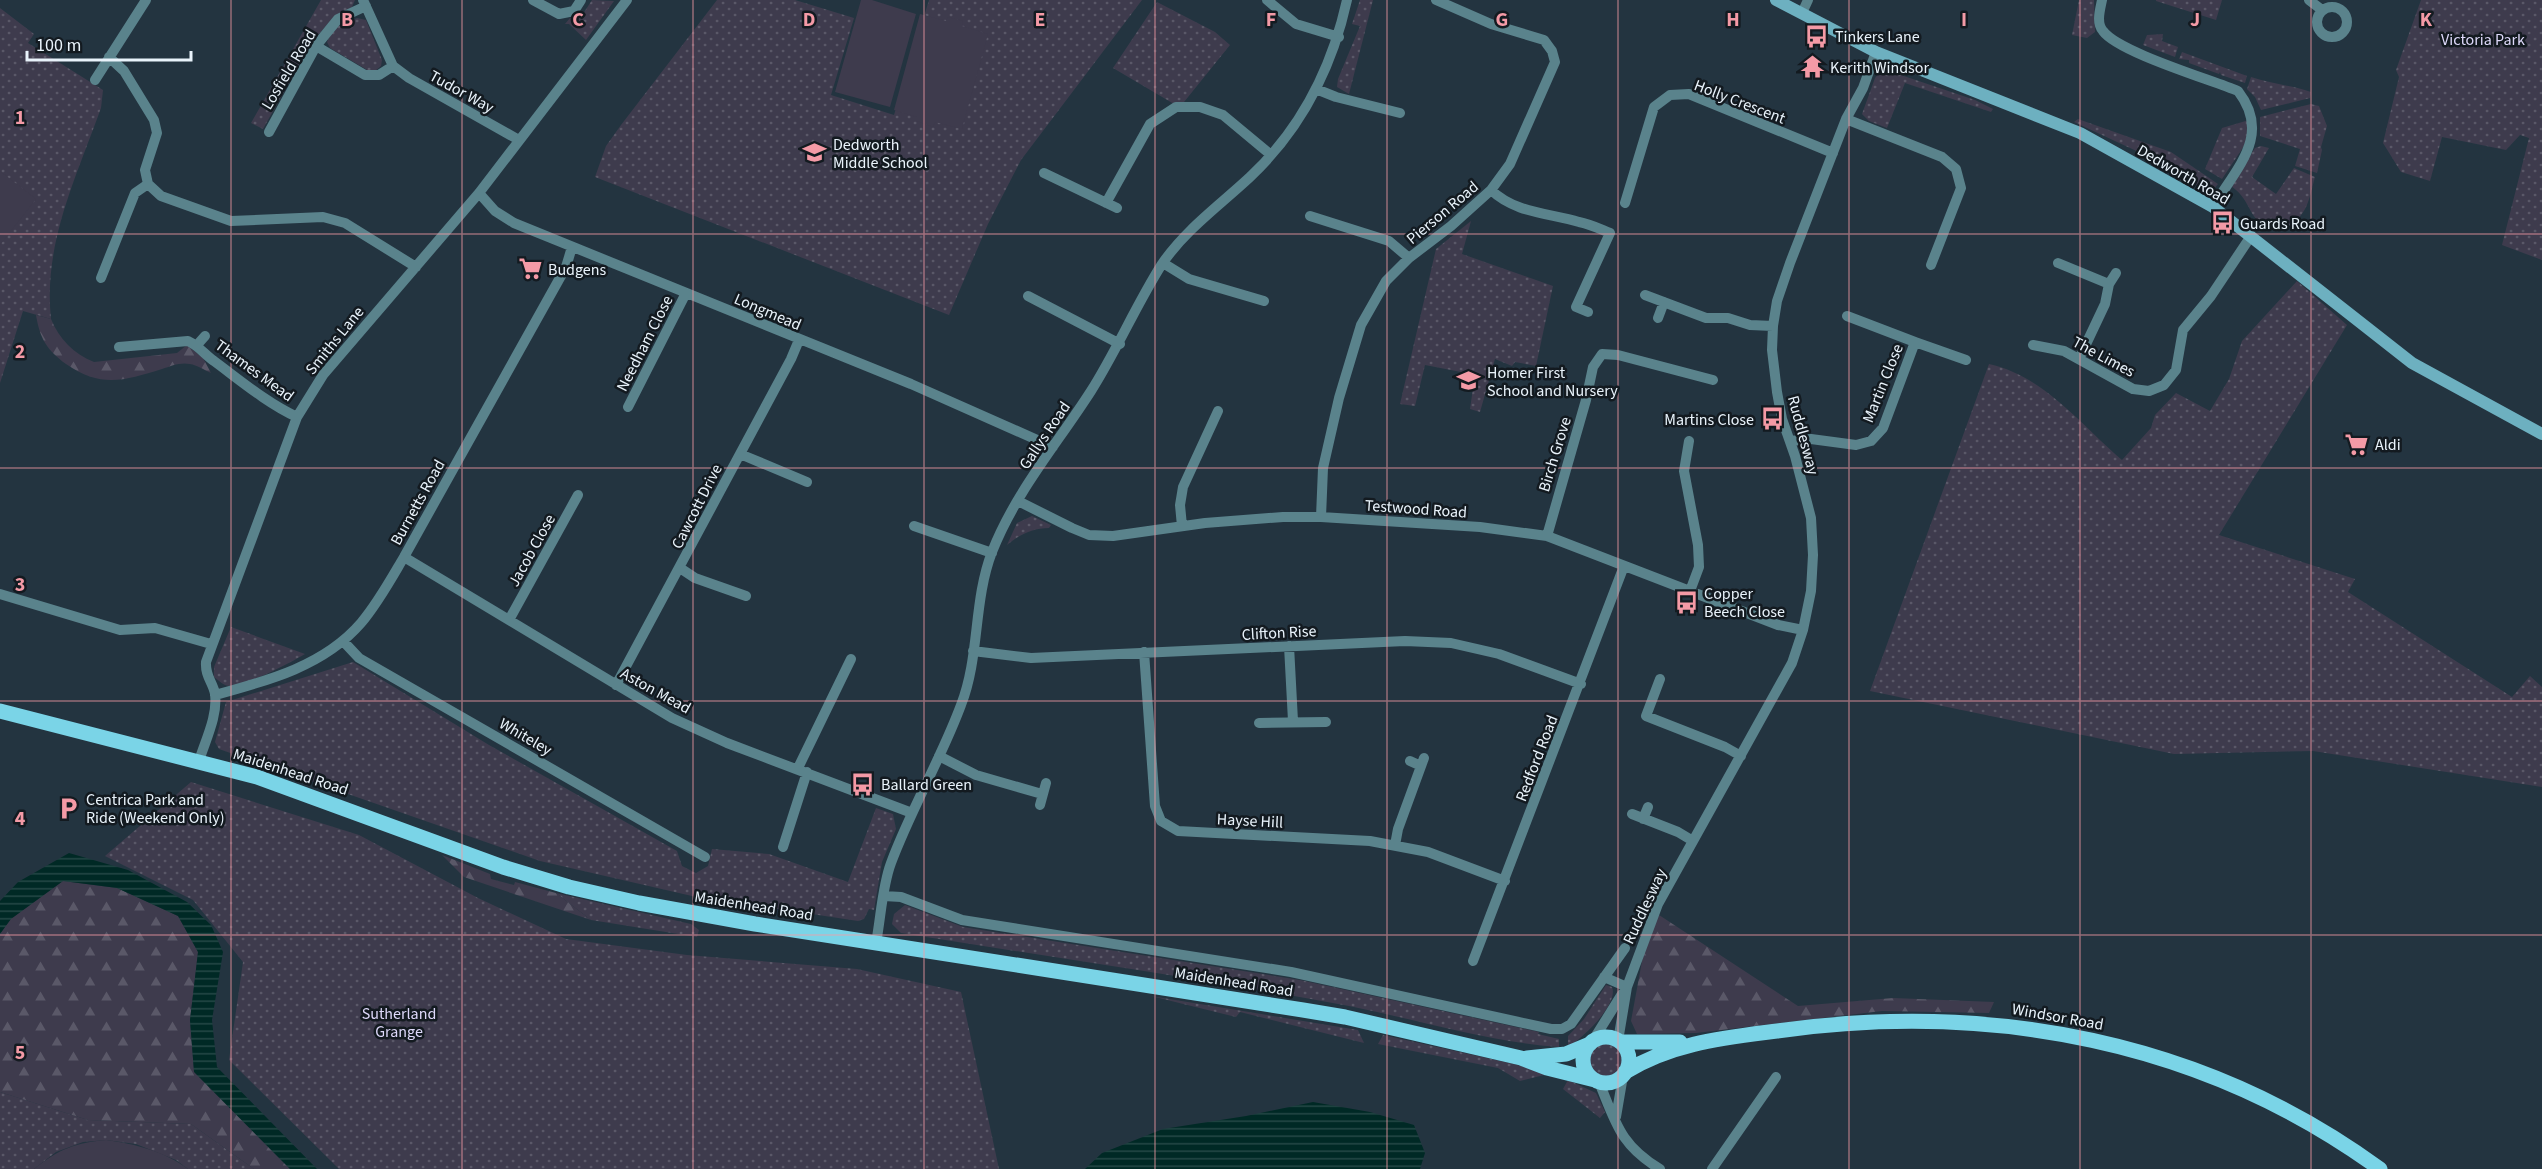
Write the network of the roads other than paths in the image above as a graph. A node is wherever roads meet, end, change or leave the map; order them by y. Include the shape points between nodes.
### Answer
1 (146, 0) edge
2 (533, 0) edge
3 (581, 0) edge
4 (627, 0) edge
5 (1267, 0) edge
6 (1347, 0) edge
7 (1436, 0) edge
8 (1776, 0) edge
9 (1808, 0) edge
10 (2102, 0) edge
11 (2309, 0) edge
12 (365, 3) edge
13 (2322, 10) dead end
14 (1802, 13) junction
15 (1339, 37) junction
16 (316, 46) junction
17 (1876, 52) junction
18 (109, 57) junction
19 (393, 66) junction
20 (95, 80) dead end
21 (1316, 89) junction
22 (1400, 112) dead end
23 (1846, 119) junction
24 (268, 132) dead end
25 (519, 140) junction
26 (1833, 153) junction
27 (1271, 155) junction
28 (1044, 173) dead end
29 (148, 184) junction
30 (1491, 190) junction
31 (478, 193) junction
32 (1629, 197) dead end
33 (1106, 203) junction
34 (2213, 207) junction
35 (1117, 208) dead end
36 (1310, 216) dead end
37 (1581, 222) junction
38 (1578, 233) dead end
39 (2251, 236) junction
40 (572, 247) junction
41 (1409, 258) junction
42 (1931, 258) dead end
43 (1163, 263) junction
44 (2058, 263) dead end
45 (416, 267) junction
46 (2116, 273) dead end
47 (101, 278) dead end
48 (2109, 284) junction
49 (686, 293) junction
50 (1645, 295) dead end
51 (1028, 296) dead end
52 (1264, 301) dead end
53 (1664, 302) junction
54 (1588, 312) dead end
55 (1658, 318) dead end
56 (1852, 322) dead end
57 (1773, 326) junction
58 (206, 336) dead end
59 (799, 340) junction
60 (1916, 342) junction
61 (1120, 344) junction
62 (197, 345) junction
63 (2032, 345) dead end
64 (119, 346) dead end
65 (2079, 359) junction
66 (1966, 360) dead end
67 (1713, 380) dead end
68 (628, 407) dead end
69 (1218, 411) dead end
70 (297, 417) junction
71 (2542, 434) edge
72 (1790, 441) junction
73 (1691, 446) dead end
74 (1053, 447) junction
75 (740, 454) junction
76 (807, 482) dead end
77 (578, 495) dead end
78 (1018, 501) junction
79 (1321, 517) junction
80 (914, 526) dead end
81 (1182, 526) junction
82 (1547, 536) junction
83 (992, 553) junction
84 (404, 557) junction
85 (1624, 566) junction
86 (680, 568) junction
87 (1690, 591) junction
88 (0, 594) edge
89 (746, 596) dead end
90 (509, 620) junction
91 (1803, 630) junction
92 (342, 641) junction
93 (211, 644) junction
94 (1289, 646) junction
95 (973, 651) junction
96 (1144, 652) junction
97 (851, 658) dead end
98 (1660, 679) dead end
99 (1581, 684) junction
100 (616, 685) junction
101 (215, 695) junction
102 (0, 711) edge
103 (1293, 721) junction
104 (1326, 722) dead end
105 (1259, 723) dead end
106 (939, 756) junction
107 (1741, 756) junction
108 (199, 761) junction
109 (1410, 761) dead end
110 (803, 770) junction
111 (1046, 783) dead end
112 (1648, 807) dead end
113 (912, 813) junction
114 (1632, 814) dead end
115 (1643, 819) junction
116 (1693, 841) junction
117 (1395, 845) junction
118 (783, 847) dead end
119 (698, 857) dead end
120 (1505, 881) junction
121 (884, 896) junction
122 (876, 943) junction
123 (1624, 948) dead end
124 (1473, 961) dead end
125 (1604, 976) junction
126 (1627, 987) junction
127 (1702, 1041) junction
128 (1619, 1042) junction
129 (1591, 1043) junction
130 (1521, 1058) junction
131 (1624, 1074) junction
132 (1776, 1077) dead end
133 (1597, 1081) junction
134 (1616, 1122) junction
135 (1660, 1169) edge
136 (1712, 1169) edge
137 (2380, 1169) edge

1 - 18 street
2 - 3 street via 559,14 574,11
4 - 25 street, Smiths Lane
5 - 15 street via 1296,24
6 - 15 street, Gallys Road
7 - 30 street, Pierson Road via 1491,24 1544,40 1552,51 1555,62 1510,164
8 - 14 main road, Dedworth Road
9 - 14 street
10 - 34 street via 2102,30 2118,46 2238,91 2247,104 2253,122 2252,140
11 - 13 street
12 - 16 street, Losfield Road via 338,19
12 - 19 street
14 - 17 main road, Dedworth Road
15 - 21 street, Gallys Road
16 - 19 street via 365,75 379,75
16 - 24 street, Losfield Road
17 - 23 street, Ruddlesway
17 - 34 main road, Dedworth Road via 2080,133
18 - 20 street
18 - 29 street via 124,71 154,120 157,133 145,171
19 - 25 street, Tudor Way
21 - 22 street
21 - 27 street, Gallys Road
23 - 26 street, Ruddlesway
23 - 42 street via 1942,157 1956,169 1961,188
25 - 31 street, Smiths Lane
26 - 32 street, Holly Crescent via 1689,94 1670,95 1654,108
26 - 57 street, Ruddlesway via 1790,263
27 - 33 street via 1223,115 1200,107 1176,107 1150,123
27 - 43 street, Gallys Road via 1186,234
28 - 33 street via 1060,177
29 - 45 street via 161,196 231,222 323,217 345,223
29 - 47 street via 135,194
30 - 37 street via 1503,201 1520,208
30 - 41 street, Pierson Road
31 - 40 street, Longmead via 514,223
31 - 45 street, Smiths Lane
33 - 35 street
34 - 39 main road, Dedworth Road
36 - 41 street via 1389,241
37 - 38 street
37 - 54 street via 1610,233 1576,307
39 - 65 street, The Limes via 2183,330 2176,370 2164,386 2149,391 2133,389
39 - 71 main road, Dedworth Road via 2412,363
40 - 49 street, Longmead
40 - 84 street, Burnetts Road via 566,267
41 - 79 street, Pierson Road via 1386,281 1361,325 1323,468
43 - 52 street via 1189,279
43 - 61 street, Gallys Road
44 - 48 street
45 - 70 street, Smiths Lane via 323,375
46 - 48 street
48 - 65 street via 2105,304
49 - 59 street, Longmead
49 - 68 street, Needham Close
50 - 53 street
51 - 61 street
53 - 55 street
53 - 57 street via 1706,318
56 - 60 street
57 - 72 street, Ruddlesway via 1777,392
58 - 62 street, Thames Mead
59 - 74 street, Longmead
59 - 75 street, Cawcott Drive
60 - 66 street, Martin Close
60 - 72 street, Martin Close via 1883,428 1871,441 1856,445 1811,439
61 - 74 street, Gallys Road
62 - 64 street, Thames Mead via 188,341
62 - 70 street, Thames Mead via 278,408
63 - 65 street, The Limes via 2064,351
67 - 82 street, Birch Grove via 1602,354 1593,367
69 - 81 street via 1207,421 1183,487
70 - 93 street, Smiths Lane
72 - 91 street, Ruddlesway via 1811,518 1811,591
73 - 87 street via 1684,471 1698,545 1698,567
74 - 78 street, Gallys Road
75 - 76 street
75 - 86 street, Cawcott Drive
77 - 90 street, Jacob Close
78 - 81 street, Testwood Road via 1089,534 1113,536
78 - 83 street, Gallys Road
79 - 81 street, Testwood Road
79 - 82 street, Testwood Road via 1480,527
80 - 83 street
82 - 85 street, Testwood Road
83 - 95 street, Gallys Road
84 - 90 street, Aston Mead
84 - 92 street, Burnetts Road via 367,615
85 - 87 street, Testwood Road
85 - 99 street, Redford Road
86 - 89 street via 695,578
86 - 100 street, Cawcott Drive
87 - 91 street, Testwood Road via 1778,625
88 - 93 street via 120,630 155,628
90 - 100 street, Aston Mead
91 - 107 street, Ruddlesway via 1792,663
92 - 101 street, Burnetts Road via 315,660 270,680
92 - 119 street, Whiteley via 359,658
93 - 101 street, Smiths Lane via 206,674
94 - 96 street, Clifton Rise
94 - 99 street, Clifton Rise via 1451,643 1498,654
94 - 103 street
95 - 96 street, Clifton Rise via 1031,658
95 - 106 street, Gallys Road via 962,703
96 - 117 street, Hayse Hill via 1155,806 1161,821 1178,831
97 - 110 street
98 - 107 street via 1646,716 1676,733 1725,747
99 - 120 street, Redford Road
100 - 110 street, Aston Mead via 672,718 727,743
101 - 108 street, Smiths Lane
102 - 108 main road, Maidenhead Road
103 - 104 street
103 - 105 street
106 - 111 street via 1041,800
106 - 113 street, Gallys Road
107 - 116 street, Ruddlesway
108 - 122 main road, Maidenhead Road via 257,777 503,867 569,887 639,903
109 - 117 street via 1423,762
110 - 113 street, Aston Mead
110 - 118 street via 792,833
112 - 115 street
113 - 121 street, Gallys Road via 890,866
114 - 115 street
115 - 116 street
116 - 126 street, Ruddlesway via 1658,904
117 - 120 street, Hayse Hill via 1428,852
120 - 124 street, Redford Road
121 - 122 street, Gallys Road
121 - 125 street, Maidenhead Road via 901,897 962,920 1291,972 1551,1029 1571,1024
122 - 130 main road, Maidenhead Road via 1345,1017
123 - 125 street, Maidenhead Road
125 - 126 street
126 - 128 street, Ruddlesway
126 - 129 street, Ruddlesway
127 - 128 main road, Windsor Road
127 - 131 main road, Windsor Road via 1657,1054
127 - 137 main road, Windsor Road via 1879,1021 1966,1022 2054,1032 2140,1052 2223,1081 2302,1120
128 - 129 main road via 1606,1038
128 - 131 main road via 1629,1057
129 - 130 main road, Maidenhead Road via 1558,1056
129 - 133 main road via 1583,1063
130 - 133 main road, Maidenhead Road
131 - 133 main road via 1612,1082
131 - 134 street
132 - 136 street
133 - 134 street
134 - 135 street via 1630,1147

